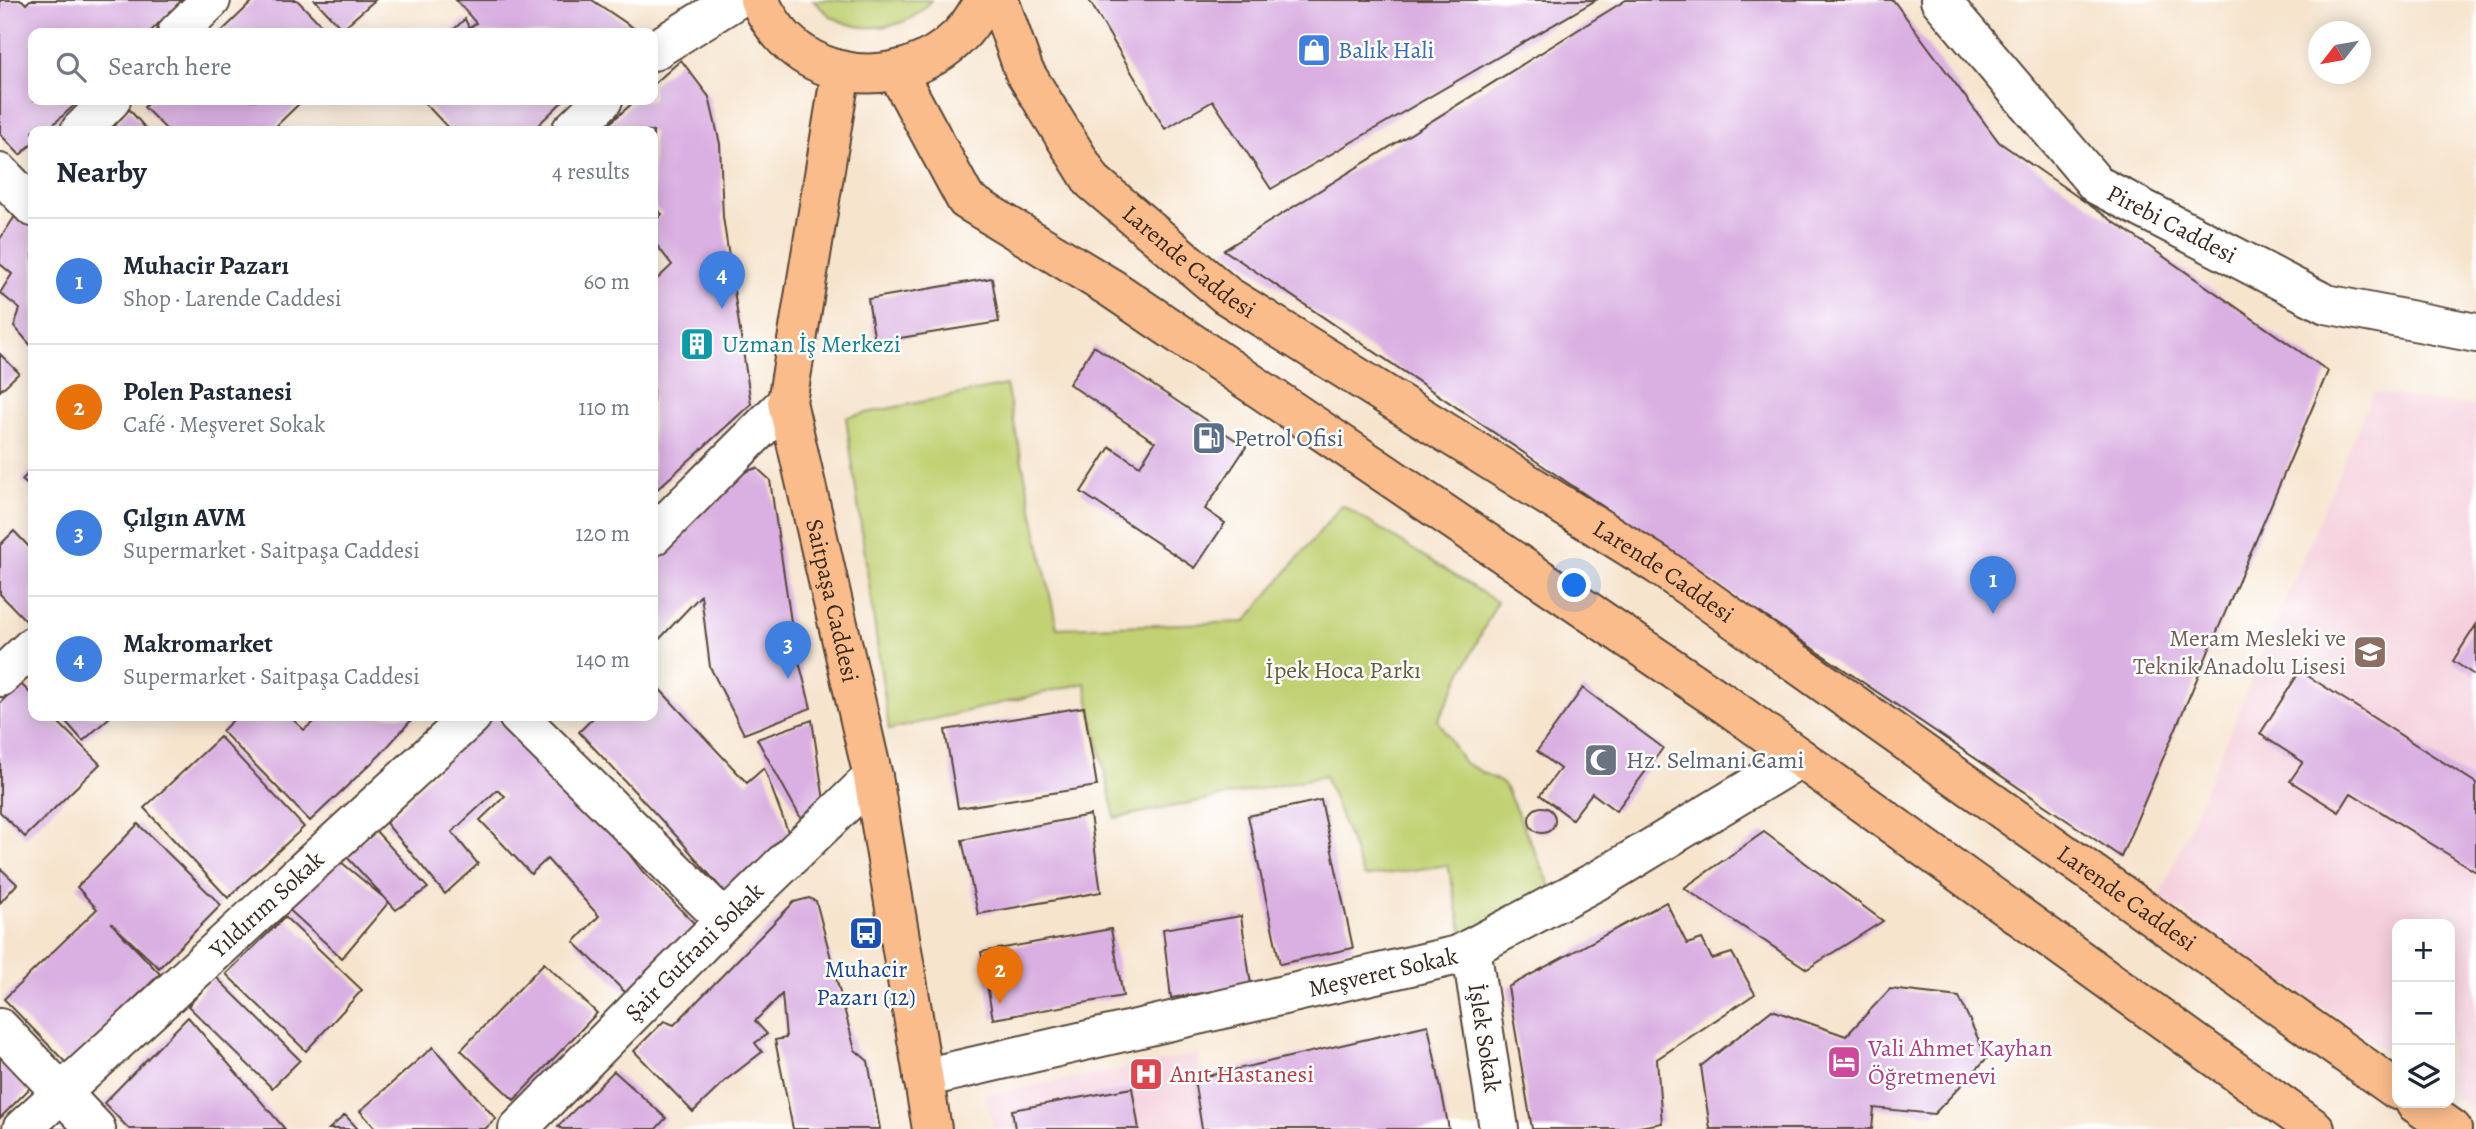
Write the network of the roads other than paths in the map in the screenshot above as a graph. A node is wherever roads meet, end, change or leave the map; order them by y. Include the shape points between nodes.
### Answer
1 (211, 0) edge
2 (735, 0) edge
3 (759, 0) edge
4 (983, 0) edge
5 (999, 0) edge
6 (1940, 0) edge
7 (182, 28) edge
8 (658, 48) edge
9 (841, 71) junction
10 (897, 72) junction
11 (106, 105) edge
12 (598, 105) edge
13 (84, 126) edge
14 (576, 126) edge
15 (2476, 332) edge
16 (787, 402) junction
17 (658, 531) edge
18 (28, 651) edge
19 (0, 677) edge
20 (467, 721) edge
21 (523, 721) edge
22 (1800, 758) junction
23 (873, 777) junction
24 (725, 920) junction
25 (1471, 948) junction
26 (0, 1028) edge
27 (923, 1078) junction
28 (2392, 1086) edge
29 (62, 1093) junction
30 (2422, 1108) edge
31 (22, 1129) edge
32 (96, 1129) edge
33 (518, 1129) edge
34 (932, 1129) edge
35 (1499, 1129) edge
36 (2315, 1129) edge
37 (2452, 1129) edge

1 - 7 street
2 - 8 street
3 - 9 main road via 786,41
4 - 10 main road via 958,39 930,59
5 - 28 main road, Larende Caddesi via 1024,71 1092,181 1226,295 1658,565
6 - 15 street, Pirebi Caddesi via 2097,185 2326,304
9 - 10 main road
9 - 16 main road, Saitpaşa Caddesi
10 - 22 main road via 966,200 1122,296
11 - 13 street
12 - 14 street
16 - 17 street
16 - 23 main road, Saitpaşa Caddesi
18 - 19 street
20 - 29 street, Yıldırım Sokak
21 - 24 street
22 - 25 street, Meşveret Sokak via 1602,878
22 - 36 main road
23 - 24 street, Şair Gufrani Sokak
23 - 27 main road, Saitpaşa Caddesi
24 - 33 street, Şair Gufrani Sokak
25 - 27 street, Meşveret Sokak via 1458,955
25 - 35 street, İşlek Sokak
26 - 29 street
27 - 34 main road, Saitpaşa Caddesi
29 - 31 street, Yıldırım Sokak
29 - 32 street
30 - 37 main road

